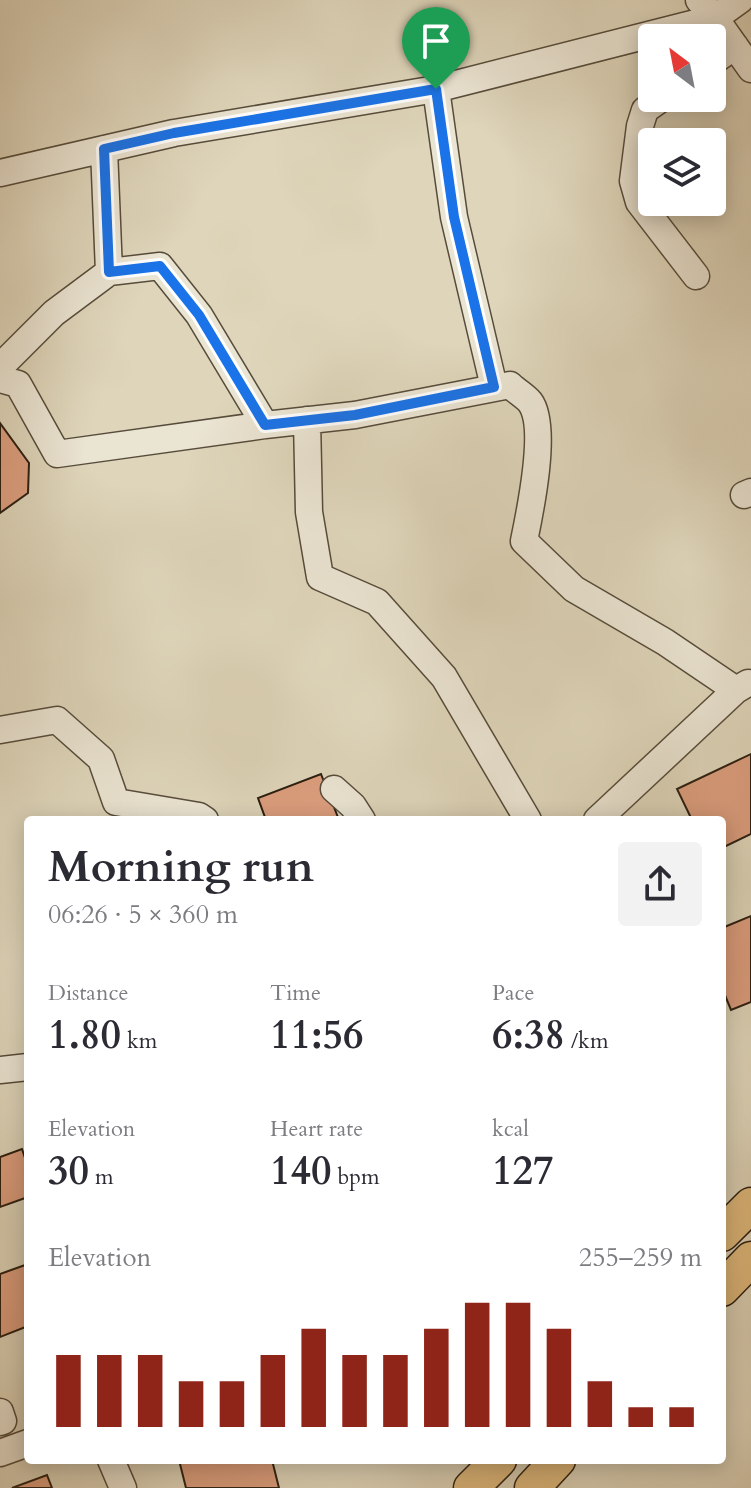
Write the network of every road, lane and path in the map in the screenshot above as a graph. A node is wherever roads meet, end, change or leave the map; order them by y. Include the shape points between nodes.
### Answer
1 (740, 0) edge
2 (707, 9) edge
3 (735, 46) junction
4 (726, 52) edge
5 (751, 69) edge
6 (436, 89) junction
7 (644, 112) edge
8 (104, 149) junction
9 (0, 173) edge
10 (109, 272) junction
11 (696, 276) dead end
12 (0, 367) edge
13 (0, 379) edge
14 (494, 387) junction
15 (307, 420) junction
16 (265, 425) junction
17 (743, 686) edge
18 (0, 730) edge
19 (334, 789) dead end
20 (199, 816) edge
21 (359, 816) edge
22 (526, 816) edge
23 (601, 816) edge
24 (24, 1067) edge
25 (0, 1070) edge
26 (751, 1205) edge
27 (726, 1230) edge
28 (751, 1259) edge
29 (726, 1285) edge
30 (0, 1412) edge
31 (0, 1422) edge
32 (24, 1444) edge
33 (0, 1453) edge
34 (113, 1464) edge
35 (495, 1464) edge
36 (554, 1464) edge
37 (123, 1488) edge
38 (471, 1488) edge
39 (532, 1488) edge

1 - 2 street
2 - 3 street
2 - 6 street
3 - 4 street
3 - 5 street
6 - 8 street
6 - 14 street via 454,217
7 - 11 street via 633,181 639,202
8 - 9 street
8 - 10 street
10 - 12 street via 54,313
10 - 16 street via 160,266 199,315
13 - 16 street via 18,384 57,454
14 - 15 street
14 - 17 street via 510,385 532,404 538,431 524,541 574,589
15 - 16 street
15 - 22 street via 309,512 320,577 377,602 444,677
17 - 23 street
18 - 20 street via 57,720 101,759 116,802
19 - 21 street
24 - 25 street
26 - 27 main road
28 - 29 main road
30 - 31 street
32 - 33 street
34 - 37 street
35 - 38 main road
36 - 39 main road

